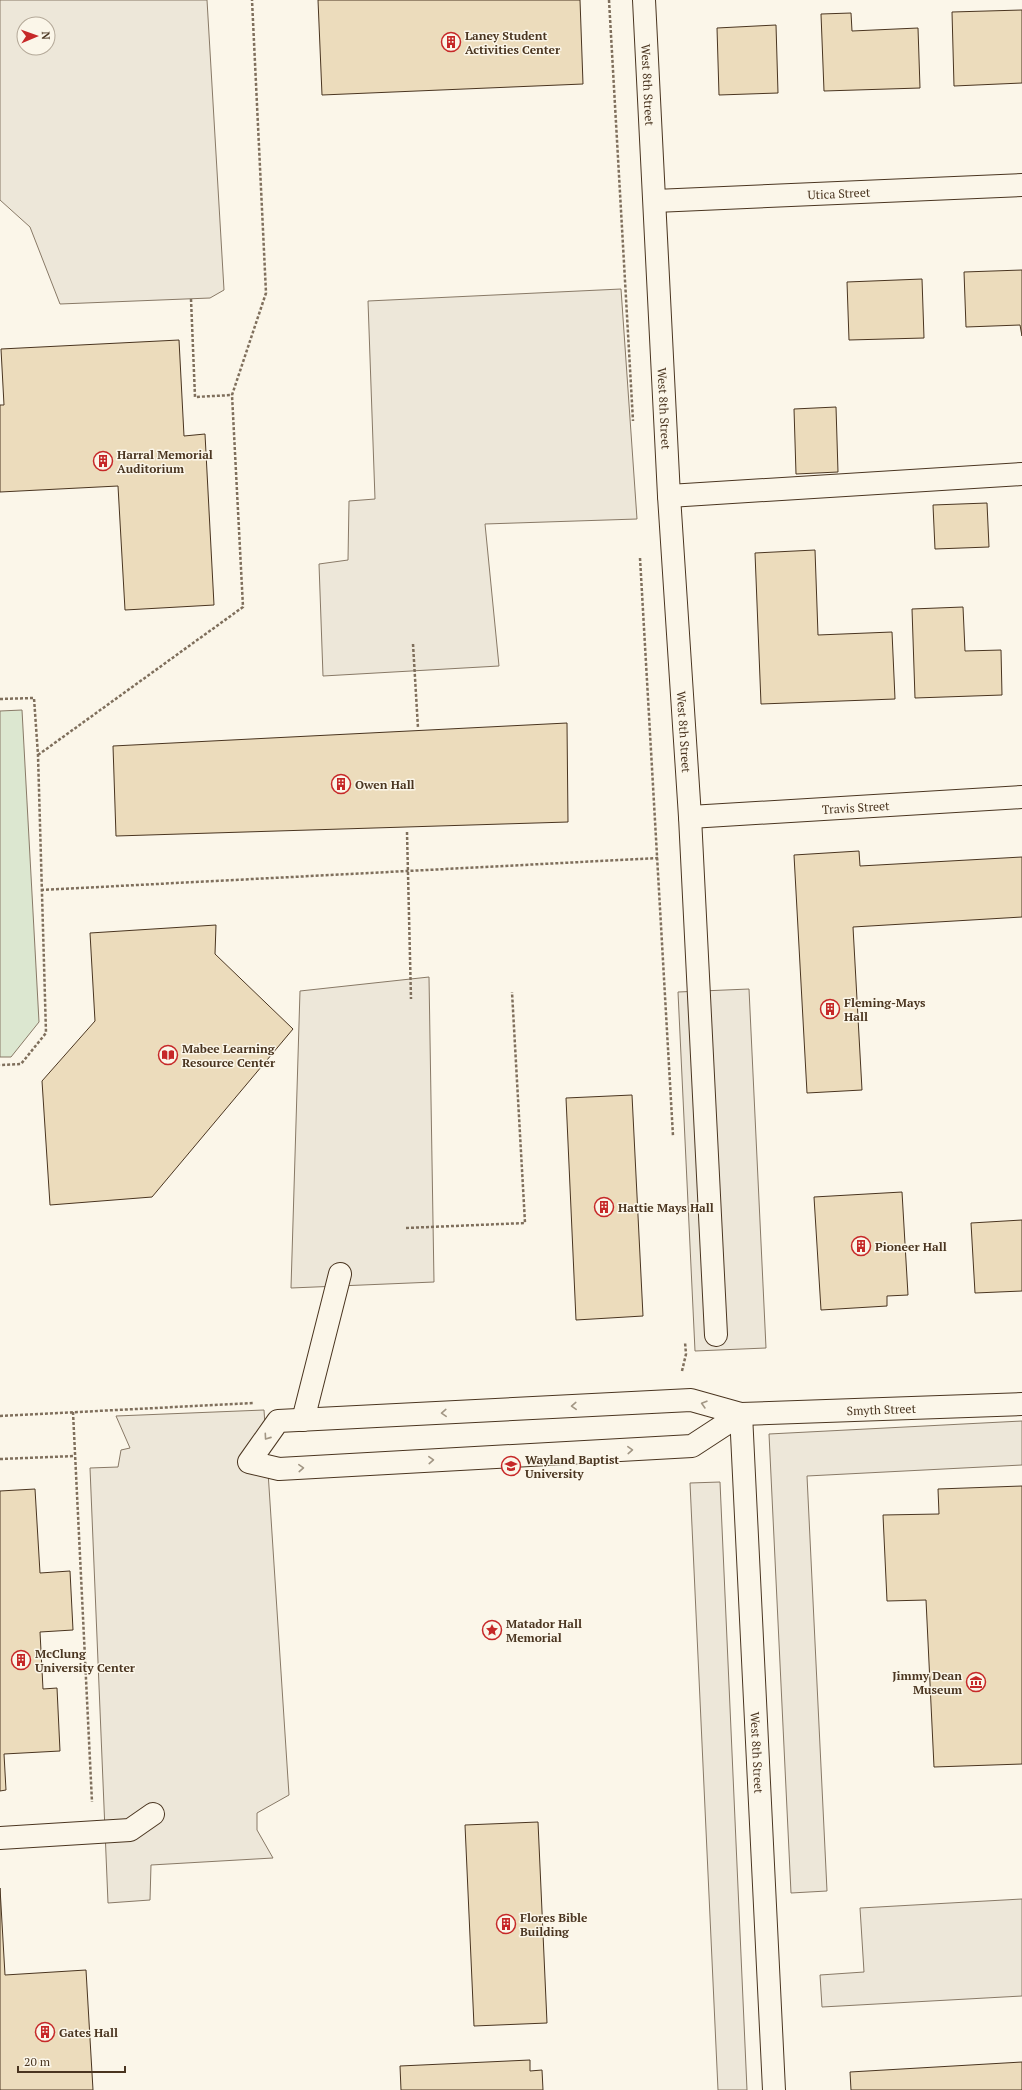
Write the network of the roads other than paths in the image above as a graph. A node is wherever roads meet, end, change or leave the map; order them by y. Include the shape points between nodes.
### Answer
1 (644, 0) edge
2 (1022, 185) edge
3 (655, 201) junction
4 (1022, 474) edge
5 (669, 496) junction
6 (1022, 797) edge
7 (690, 817) junction
8 (340, 1274) dead end
9 (716, 1335) dead end
10 (1022, 1404) edge
11 (741, 1414) junction
12 (303, 1420) junction
13 (153, 1814) dead end
14 (0, 1838) edge
15 (774, 2090) edge

1 - 3 street, West 8th Street
2 - 3 street, Utica Street
3 - 5 street, West 8th Street
4 - 5 street
5 - 7 street, West 8th Street
6 - 7 street, Travis Street
7 - 9 street, West 8th Street
8 - 12 street
10 - 11 street, Smyth Street
11 -> 12 street via 691,1400
12 -> 11 street via 278,1421 249,1462 279,1469 692,1446
11 - 15 street, West 8th Street
13 - 14 street via 130,1830

